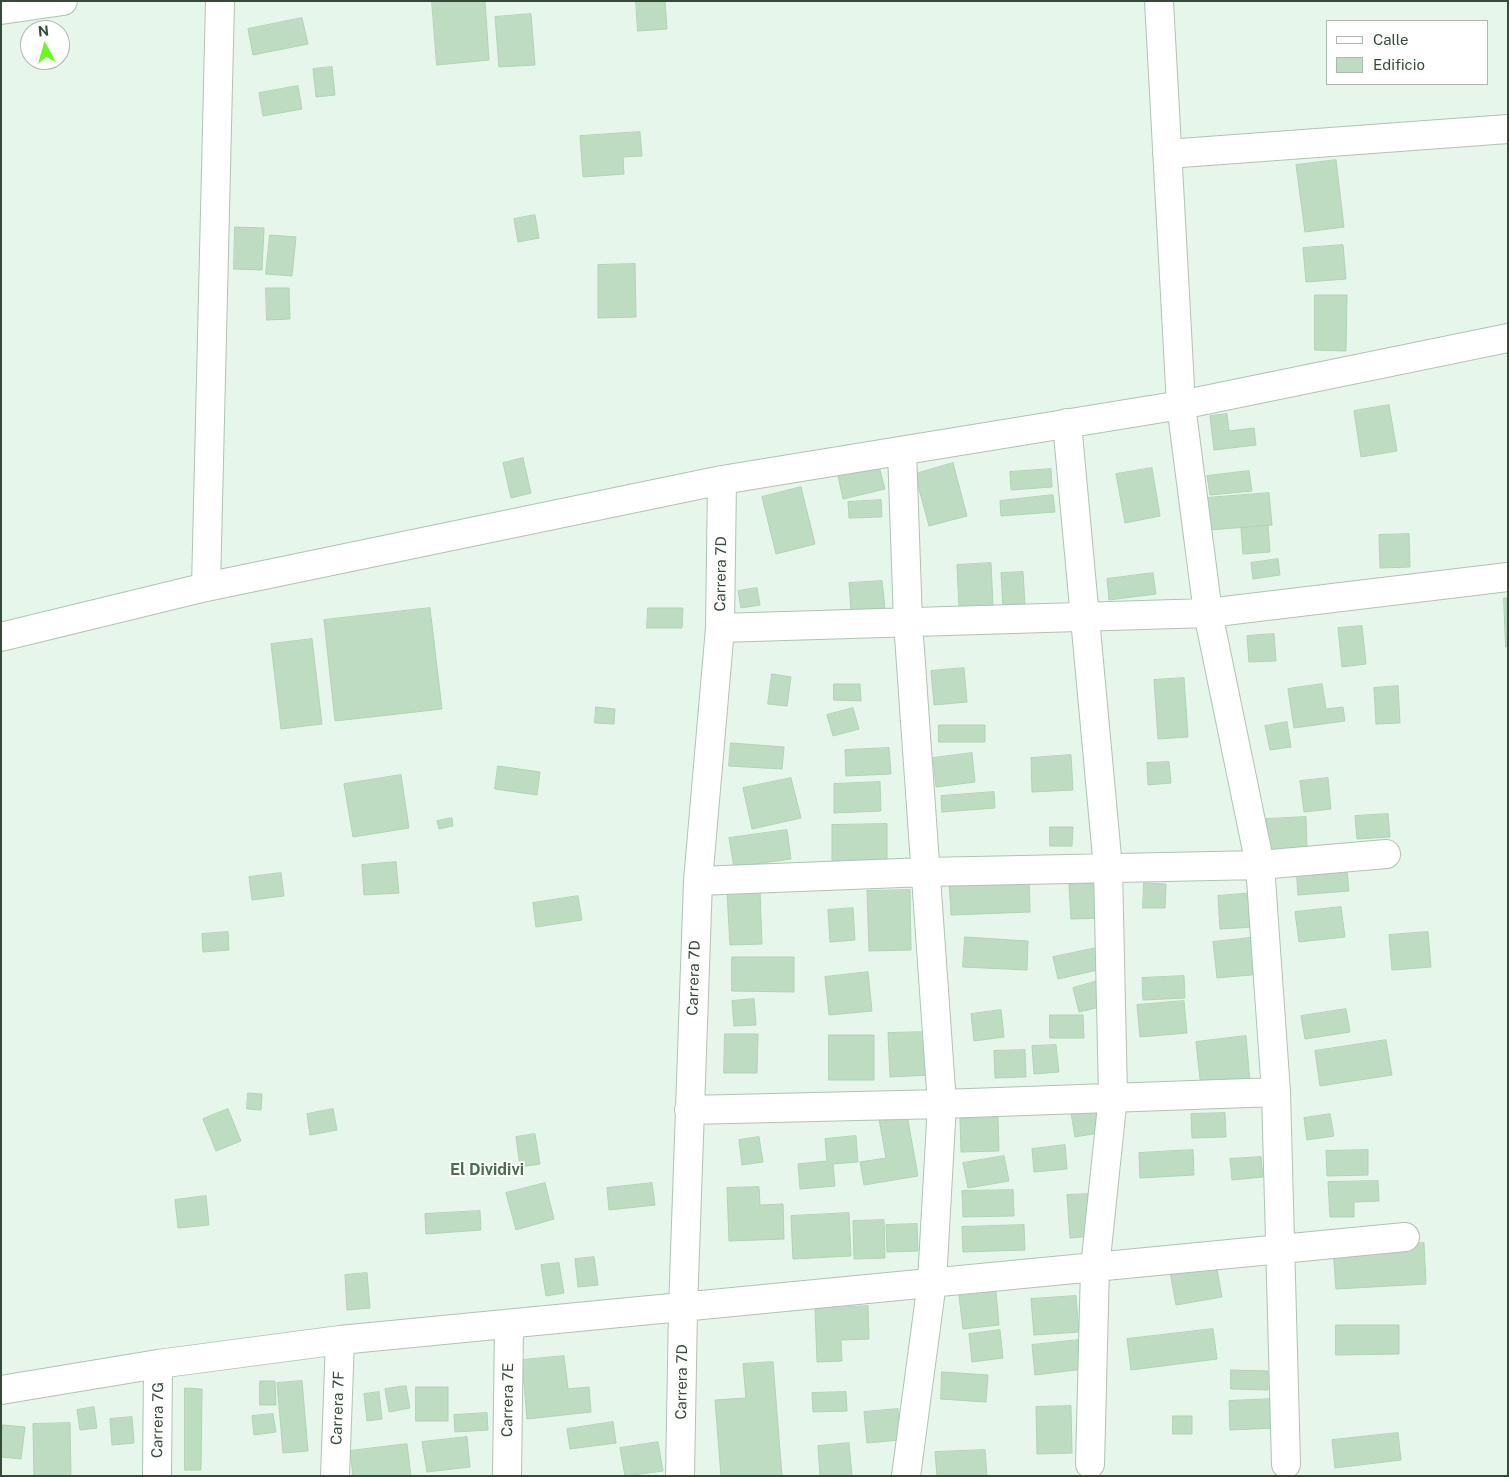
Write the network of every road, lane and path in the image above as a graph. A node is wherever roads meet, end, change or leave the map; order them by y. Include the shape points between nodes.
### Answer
1 (63, 1) edge
2 (220, 1) edge
3 (1159, 1) edge
4 (1, 10) edge
5 (1508, 129) edge
6 (1167, 154) junction
7 (1508, 338) edge
8 (1181, 404) junction
9 (1067, 423) junction
10 (902, 451) junction
11 (722, 480) junction
12 (1508, 576) edge
13 (206, 587) junction
14 (1208, 613) junction
15 (1084, 617) junction
16 (908, 622) junction
17 (720, 628) junction
18 (1, 637) edge
19 (1386, 854) dead end
20 (1260, 865) junction
21 (1108, 868) junction
22 (926, 872) junction
23 (698, 881) junction
24 (1276, 1092) junction
25 (1113, 1096) junction
26 (942, 1104) junction
27 (690, 1110) junction
28 (1405, 1237) dead end
29 (1278, 1250) junction
30 (1095, 1268) junction
31 (932, 1282) junction
32 (683, 1308) junction
33 (509, 1325) junction
34 (340, 1340) junction
35 (158, 1364) junction
36 (1, 1390) edge
37 (1090, 1464) dead end
38 (1286, 1464) dead end
39 (157, 1476) edge
40 (335, 1476) edge
41 (507, 1476) edge
42 (680, 1476) edge
43 (906, 1476) edge

1 - 4 street
2 - 13 street
3 - 6 street
5 - 6 street
6 - 8 street
7 - 8 street
8 - 9 street
8 - 14 street
9 - 10 street
9 - 15 street
10 - 11 street
10 - 16 street
11 - 13 street
11 - 17 street, Carrera 7D
12 - 14 street
13 - 18 street
14 - 15 street
14 - 20 street
15 - 16 street
15 - 21 street
16 - 17 street
16 - 22 street
17 - 23 street, Carrera 7D
19 - 20 street
20 - 21 street
20 - 24 street
21 - 22 street
21 - 25 street
22 - 23 street
22 - 26 street
23 - 27 street, Carrera 7D
24 - 25 street
24 - 29 street
25 - 26 street
25 - 30 street
26 - 27 street
26 - 31 street
27 - 32 street, Carrera 7D
28 - 29 street
29 - 30 street
29 - 38 street
30 - 31 street
30 - 37 street
31 - 32 street
31 - 43 street
32 - 33 street
32 - 42 street, Carrera 7D
33 - 34 street
33 - 41 street, Carrera 7E
34 - 35 street
34 - 40 street, Carrera 7F
35 - 36 street
35 - 39 street, Carrera 7G

